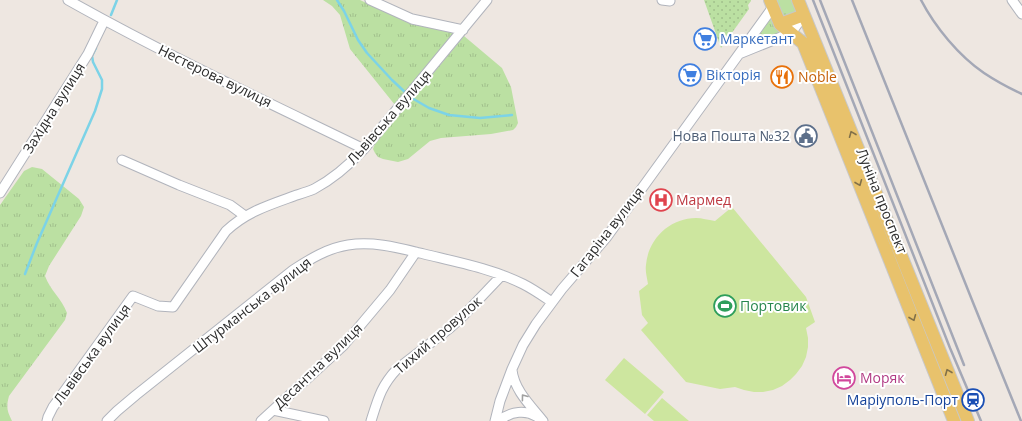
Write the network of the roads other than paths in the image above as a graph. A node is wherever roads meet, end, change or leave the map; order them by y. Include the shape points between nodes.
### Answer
1 (68, 0) edge
2 (370, 0) edge
3 (487, 0) edge
4 (798, 0) edge
5 (1012, 0) edge
6 (772, 3) edge
7 (1022, 14) edge
8 (804, 15) junction
9 (104, 20) junction
10 (780, 24) junction
11 (463, 30) junction
12 (791, 33) junction
13 (739, 54) junction
14 (364, 149) junction
15 (122, 160) dead end
16 (0, 193) edge
17 (245, 216) junction
18 (416, 252) junction
19 (502, 275) junction
20 (552, 302) junction
21 (512, 369) junction
22 (273, 410) junction
23 (291, 418) edge
24 (47, 421) edge
25 (107, 421) edge
26 (261, 421) edge
27 (324, 421) edge
28 (372, 421) edge
29 (495, 421) edge
30 (500, 421) edge
31 (543, 421) edge
32 (954, 421) edge
33 (968, 421) edge

1 - 9 street, Нестерова вулиця
2 - 11 street via 412,19
3 - 11 street, Львівська вулиця
4 - 8 main road, Луніна проспект
5 - 7 street
6 - 10 main road, Луніна проспект
6 - 13 street, Гагаріна вулиця
8 - 10 main road
8 - 12 street
33 -> 8 main road, Луніна проспект
9 - 14 street, Нестерова вулиця
9 - 16 street, Західна вулиця via 88,54
10 - 12 main road, Луніна проспект
11 - 14 street, Львівська вулиця
12 - 13 street
12 -> 32 main road, Луніна проспект via 803,43
13 - 20 street, Гагаріна вулиця via 606,238
14 - 17 street, Львівська вулиця via 334,177 313,189
15 - 17 street via 230,205
17 - 24 street, Львівська вулиця via 226,231 173,307 158,306 133,296 53,407
18 - 19 street, Штурманська вулиця
18 - 22 street, Десантна вулиця via 390,290 343,346
18 - 25 street, Штурманська вулиця via 366,243 332,249 310,259 293,270
19 - 20 street, Штурманська вулиця via 538,292
19 - 28 street, Тихий провулок via 450,328 397,369 380,393
20 - 21 street, Гагаріна вулиця via 523,345
21 - 29 street, Гагаріна вулиця
31 -> 21 street via 518,389
22 - 23 street
22 - 26 street, Десантна вулиця
23 - 27 street
30 - 31 street via 514,412 522,412 537,416

